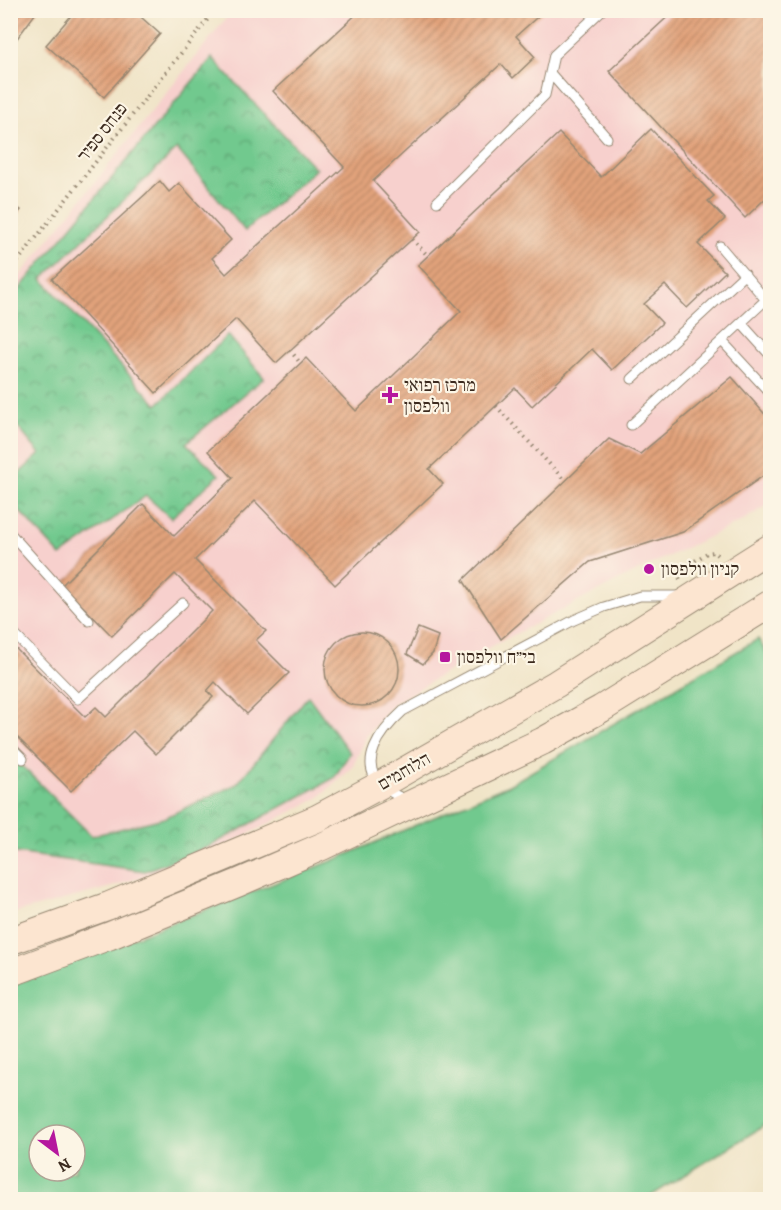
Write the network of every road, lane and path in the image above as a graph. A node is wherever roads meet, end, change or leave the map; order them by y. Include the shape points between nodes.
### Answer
1 (215, 10) edge
2 (602, 10) edge
3 (550, 73) junction
4 (607, 138) dead end
5 (437, 202) dead end
6 (412, 239) dead end
7 (720, 246) dead end
8 (428, 256) dead end
9 (10, 271) edge
10 (744, 274) junction
11 (769, 298) edge
12 (741, 323) junction
13 (722, 341) junction
14 (290, 350) dead end
15 (771, 355) edge
16 (301, 364) dead end
17 (632, 379) dead end
18 (771, 393) edge
19 (496, 405) dead end
20 (631, 425) dead end
21 (565, 481) dead end
22 (10, 533) edge
23 (771, 548) edge
24 (718, 555) dead end
25 (676, 573) dead end
26 (694, 596) junction
27 (183, 603) dead end
28 (771, 604) edge
29 (89, 621) dead end
30 (10, 630) edge
31 (771, 683) edge
32 (771, 696) edge
33 (10, 746) edge
34 (23, 759) dead end
35 (380, 784) junction
36 (423, 798) junction
37 (10, 941) edge
38 (10, 973) edge

1 - 9 path, פנחס ספיר
2 - 3 lane via 554,55
3 - 4 lane
3 - 5 lane via 545,95
6 - 8 path
7 - 10 lane
10 - 11 lane
10 - 17 lane
11 - 12 lane
12 - 13 lane
12 - 15 lane
13 - 18 lane
13 - 20 lane
14 - 16 path
19 - 21 path
22 - 29 lane
23 - 26 main road, הלוחמים
24 - 25 path via 707,553
26 - 35 main road, הלוחמים via 556,684
26 - 35 lane via 639,596 604,607 403,711 390,723 373,751 372,768
27 - 30 lane via 78,699
28 - 36 main road, הלוחמים via 601,709
31 - 32 path via 765,687
33 - 34 lane
35 - 36 lane via 403,799
35 - 37 main road, הלוחמים via 318,818 232,855
36 - 38 main road, הלוחמים via 238,883

